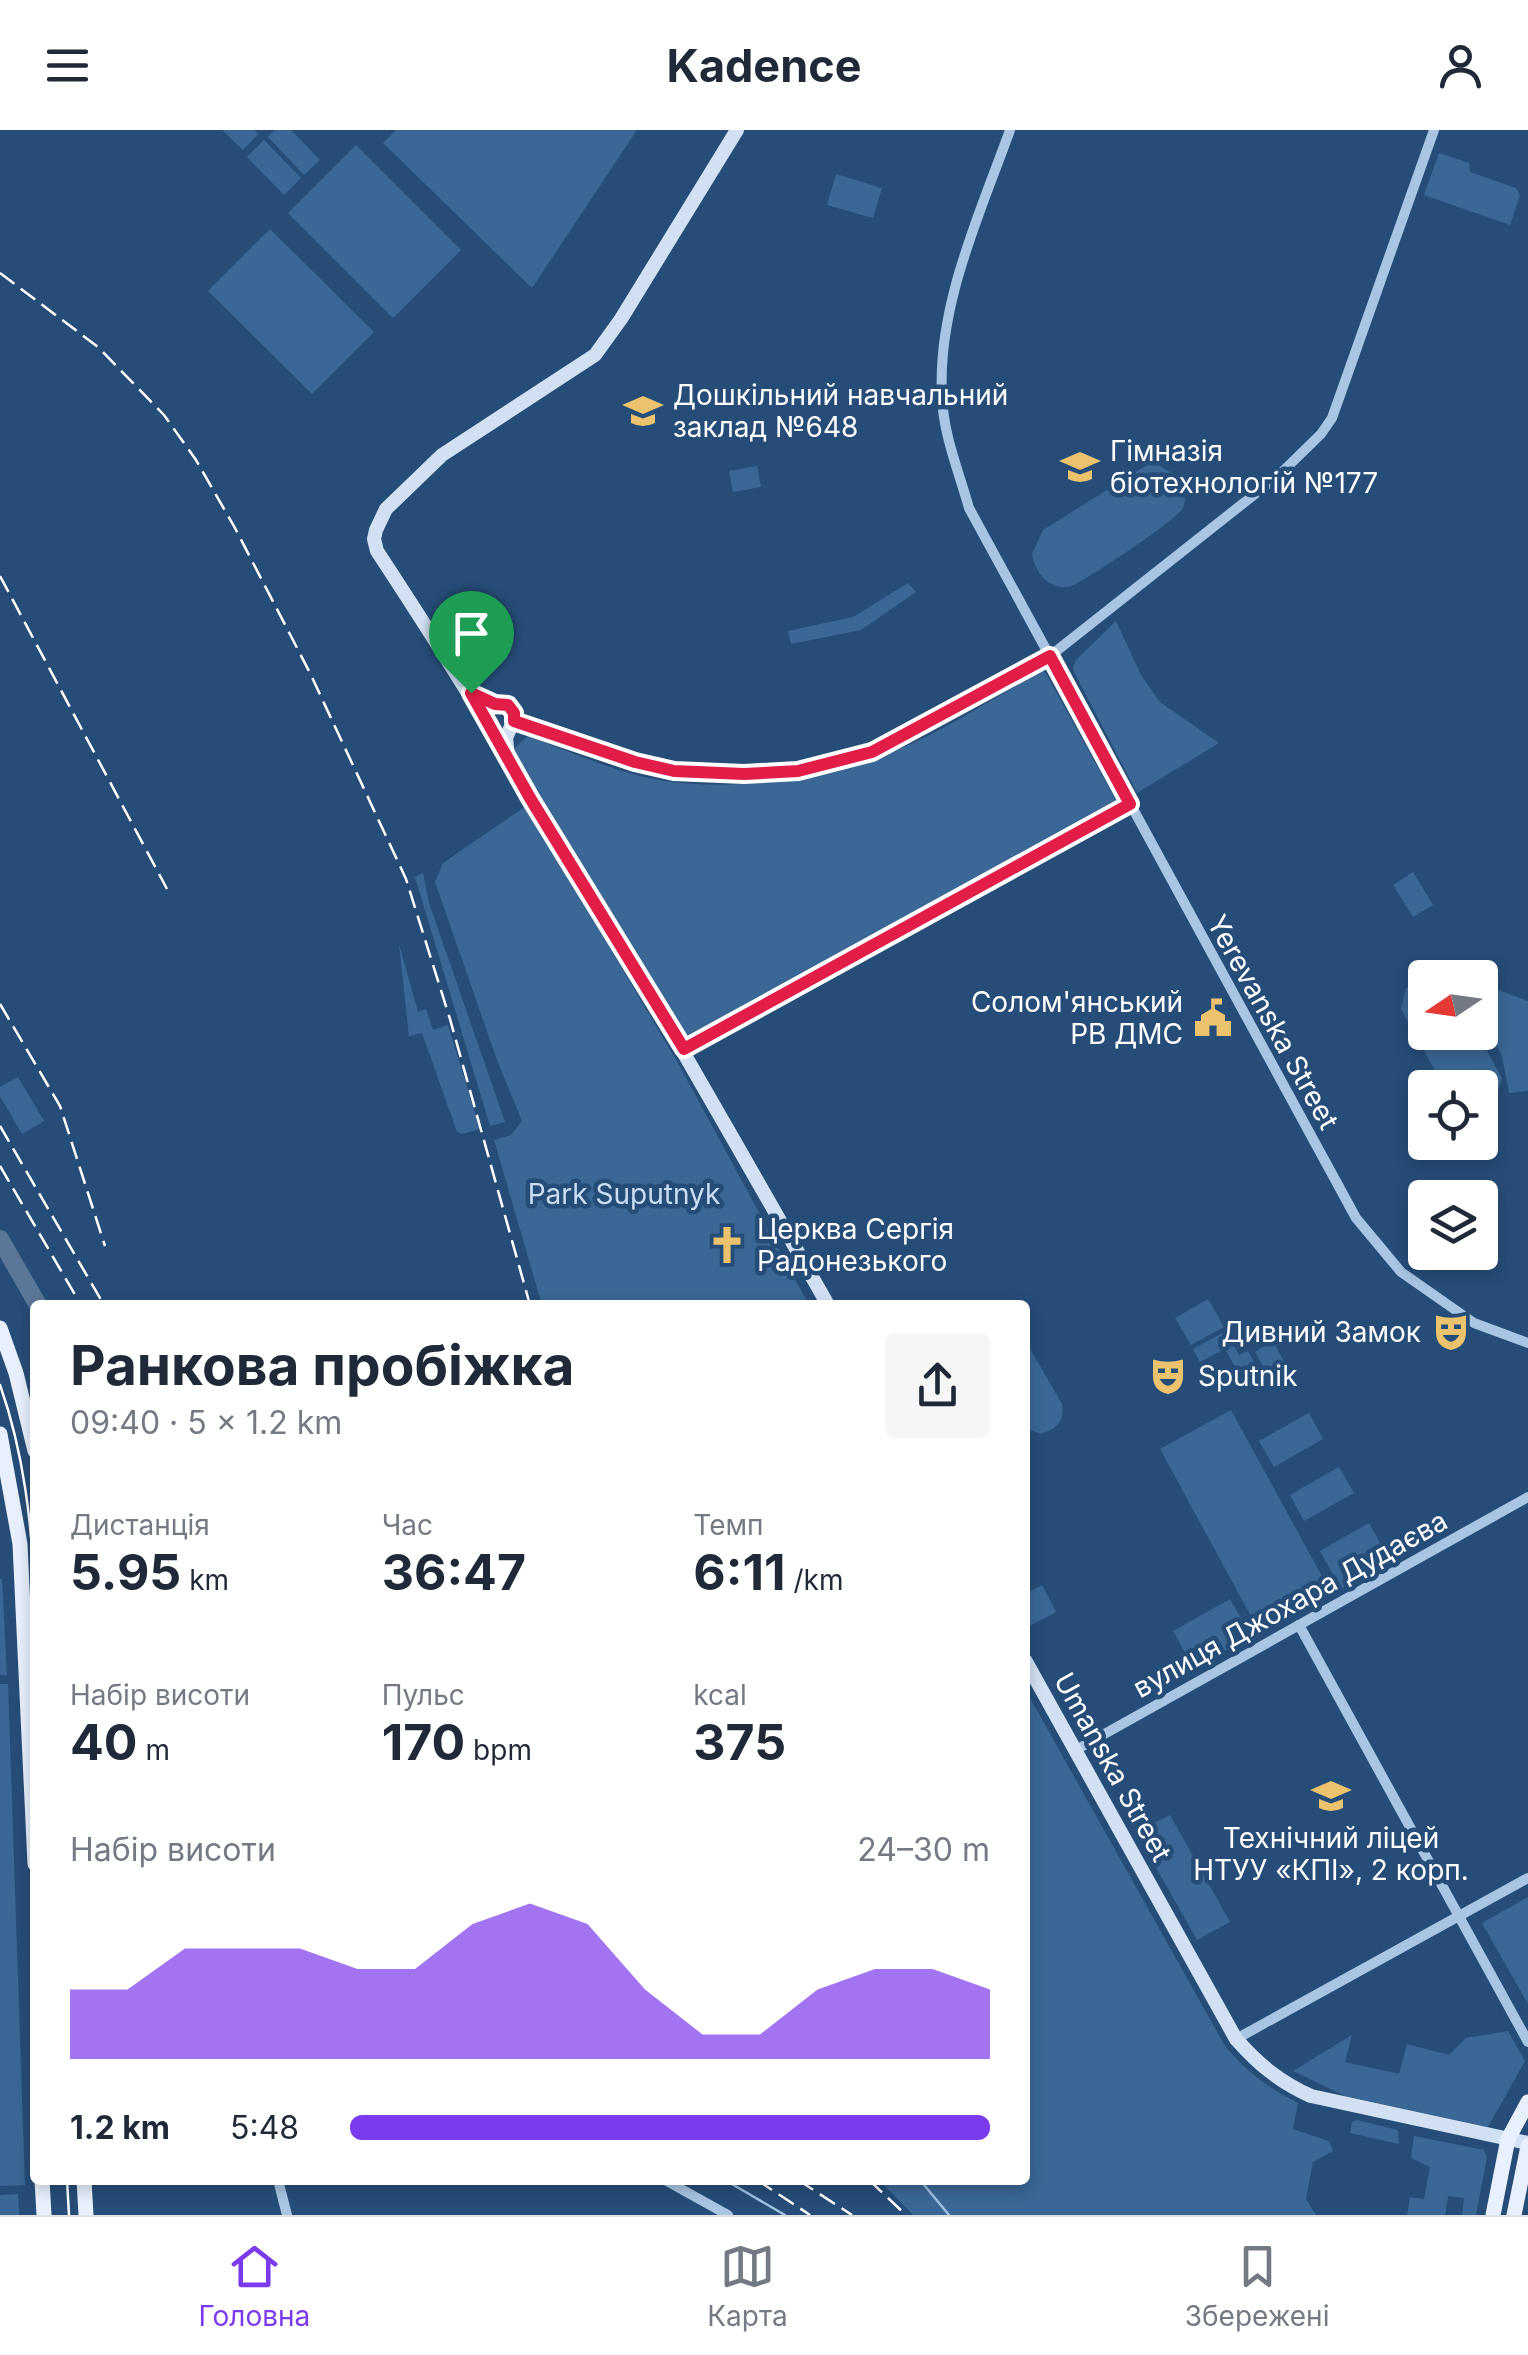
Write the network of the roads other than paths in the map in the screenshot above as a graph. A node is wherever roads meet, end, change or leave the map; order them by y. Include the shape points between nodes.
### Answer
1 (737, 130) edge
2 (1010, 130) edge
3 (1434, 130) edge
4 (1050, 656) junction
5 (471, 693) junction
6 (495, 704) junction
7 (487, 723) junction
8 (513, 724) junction
9 (510, 761) junction
10 (1130, 804) junction
11 (684, 1049) junction
12 (825, 1300) edge
13 (0, 1328) edge
14 (1528, 1342) edge
15 (30, 1430) edge
16 (0, 1434) edge
17 (1528, 1497) edge
18 (1299, 1625) junction
19 (1030, 1669) edge
20 (1074, 1751) junction
21 (30, 1757) edge
22 (1528, 1878) edge
23 (1458, 1916) junction
24 (1236, 2039) junction
25 (1528, 2042) edge
26 (1528, 2102) edge
27 (1508, 2139) junction
28 (1528, 2144) edge
29 (42, 2185) edge
30 (84, 2185) edge
31 (279, 2185) edge
32 (674, 2185) edge
33 (44, 2215) edge
34 (86, 2215) edge
35 (287, 2215) edge
36 (728, 2215) edge
37 (1493, 2215) edge
38 (1514, 2215) edge

1 - 5 street via 595,355 442,455 386,510 376,530 378,551
2 - 4 street, Yerevanska Street via 952,300 942,400 969,508
3 - 4 street via 1321,434 1280,475
4 - 8 street via 872,752 798,771 674,771
4 - 10 street, Yerevanska Street
5 - 6 street
5 - 7 street
6 - 7 street
6 - 8 street via 508,705
7 - 8 street via 497,732
7 - 9 street
8 - 9 street via 506,748
9 - 11 street
10 - 11 street
10 - 14 street, Yerevanska Street via 1356,1218 1401,1272 1474,1323
11 - 12 street
13 - 15 main road
16 - 21 main road via 20,1544
17 - 18 street, вулиця Джохара Дудаєва
18 - 20 street, вулиця Джохара Дудаєва
18 - 23 street
19 - 20 street, Umanska Street
20 - 24 street, Umanska Street
22 - 23 street
23 - 24 street
23 - 25 street
24 - 27 street, Umanska Street via 1282,2083 1312,2096
26 - 27 main road
27 - 28 street, Umanska Street
27 - 37 main road
28 - 38 main road
29 - 33 main road
30 - 34 main road
31 - 35 street
32 - 36 street

